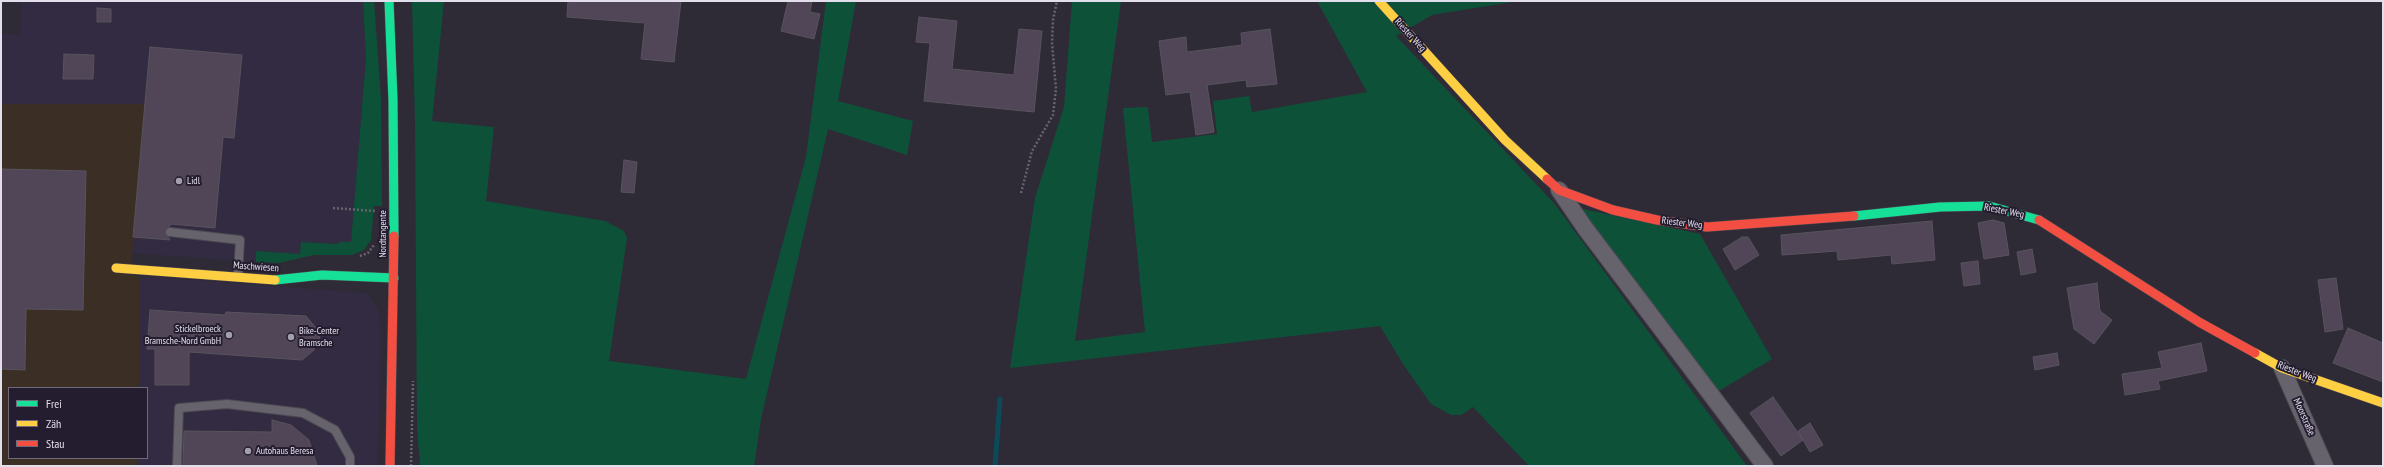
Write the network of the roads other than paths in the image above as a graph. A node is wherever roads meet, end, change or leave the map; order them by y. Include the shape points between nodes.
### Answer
1 (389, 1) edge
2 (1379, 1) edge
3 (1559, 190) junction
4 (170, 232) dead end
5 (116, 268) dead end
6 (238, 277) junction
7 (394, 278) junction
8 (2282, 368) junction
9 (2383, 403) edge
10 (178, 466) edge
11 (350, 466) edge
12 (390, 466) edge
13 (1765, 466) edge
14 (2325, 466) edge

1 - 7 street, Nordtangente via 394,100
2 - 3 street, Riester Weg via 1505,140
3 - 8 street, Riester Weg via 1613,210 1657,220 1707,226 1791,222 1940,207 1989,206 2036,218 2199,322
3 - 13 street, Riester Weg
4 - 6 lane via 240,240
5 - 6 street, Maschwiesen
6 - 7 street, Maschwiesen via 280,280 322,275
7 - 12 street, Nordtangente
8 - 9 street, Riester Weg
8 - 14 street, Moorstraße
10 - 11 lane via 179,408 227,404 304,413 335,430 350,457

